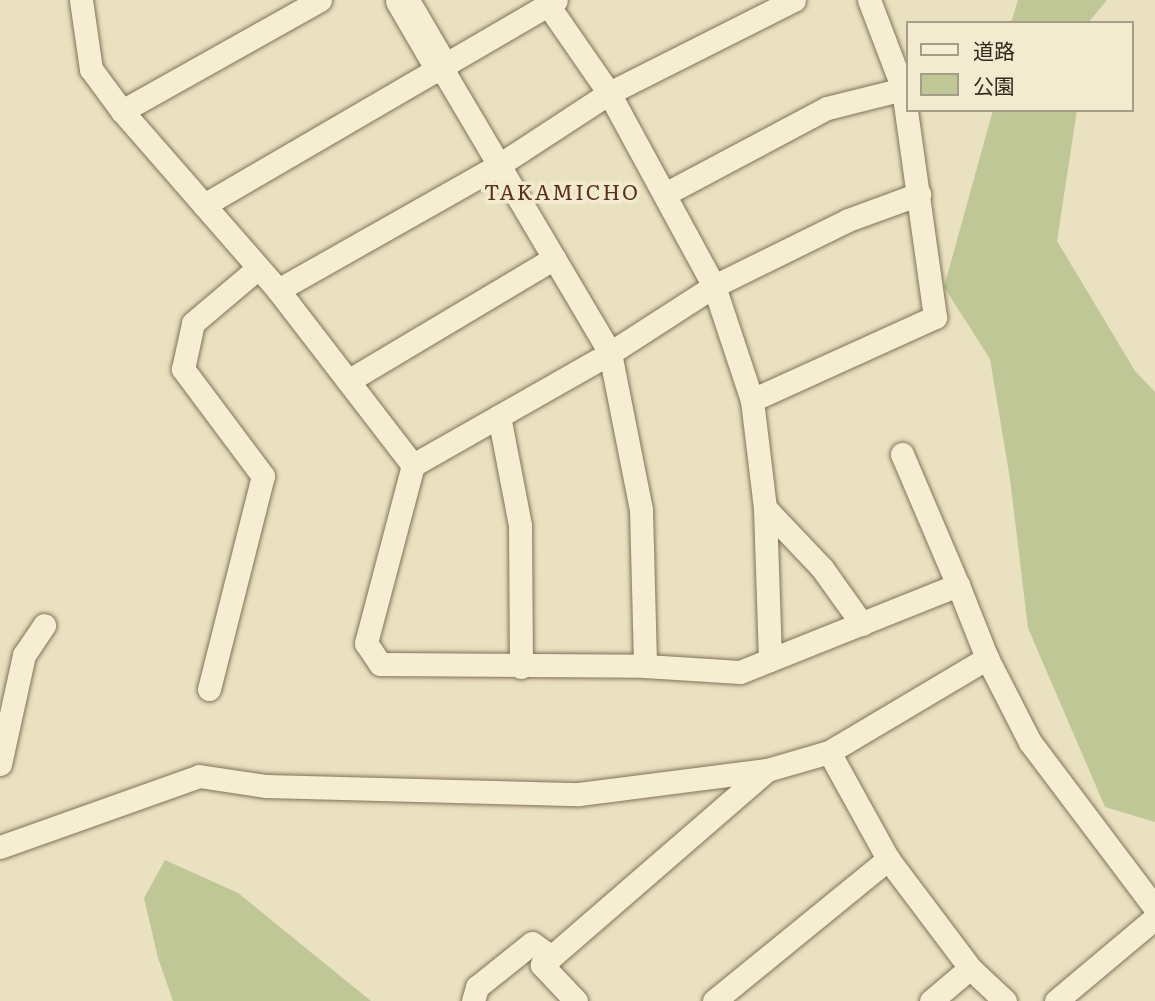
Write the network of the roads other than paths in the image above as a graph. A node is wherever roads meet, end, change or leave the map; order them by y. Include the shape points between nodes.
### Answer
1 (320, 0) edge
2 (402, 0) edge
3 (794, 0) edge
4 (869, 0) edge
5 (552, 2) edge
6 (87, 3) edge
7 (441, 67) junction
8 (903, 89) junction
9 (609, 93) junction
10 (906, 109) edge
11 (122, 111) junction
12 (907, 112) edge
13 (499, 165) junction
14 (665, 194) junction
15 (919, 194) junction
16 (204, 205) junction
17 (554, 258) junction
18 (257, 270) junction
19 (714, 286) junction
20 (278, 290) junction
21 (610, 353) junction
22 (348, 381) junction
23 (752, 400) junction
24 (499, 416) junction
25 (902, 454) dead end
26 (412, 465) junction
27 (765, 508) junction
28 (958, 585) junction
29 (862, 624) junction
30 (44, 625) dead end
31 (987, 658) junction
32 (770, 660) junction
33 (645, 666) junction
34 (521, 667) junction
35 (209, 689) dead end
36 (829, 752) junction
37 (0, 764) edge
38 (767, 770) junction
39 (0, 847) edge
40 (888, 859) junction
41 (1155, 908) edge
42 (1155, 918) edge
43 (551, 957) junction
44 (971, 968) junction
45 (473, 1001) edge
46 (576, 1001) edge
47 (714, 1001) edge
48 (931, 1001) edge
49 (1005, 1001) edge
50 (1056, 1001) edge

1 - 11 street
2 - 7 street
3 - 9 street
4 - 8 street
5 - 7 street
5 - 9 street
6 - 11 street via 92,69
7 - 13 street
7 - 16 street
8 - 10 street
8 - 14 street via 827,108
9 - 13 street
9 - 14 street
11 - 16 street
12 - 15 street
13 - 17 street
13 - 20 street
14 - 19 street
15 - 19 street via 848,220
15 - 23 street via 935,317
16 - 18 street
17 - 21 street
17 - 22 street
18 - 20 street
18 - 35 street via 193,323 183,369 263,476
19 - 21 street
19 - 23 street
20 - 22 street
21 - 24 street
21 - 33 street via 641,510
22 - 26 street
23 - 27 street
24 - 26 street
24 - 34 street via 520,525
25 - 28 street
26 - 34 street via 366,643 380,664
27 - 29 street via 822,568
27 - 32 street
28 - 29 street
28 - 31 street
29 - 32 street
30 - 37 street via 24,655
31 - 36 street
31 - 41 street via 1030,742
32 - 33 street via 740,672
33 - 34 street
36 - 38 street
36 - 40 street
38 - 39 street via 579,794 266,786 199,776
38 - 43 street
40 - 44 street
40 - 47 street
42 - 50 street
43 - 45 street via 532,943 477,987
43 - 46 street via 542,965
44 - 48 street
44 - 49 street

